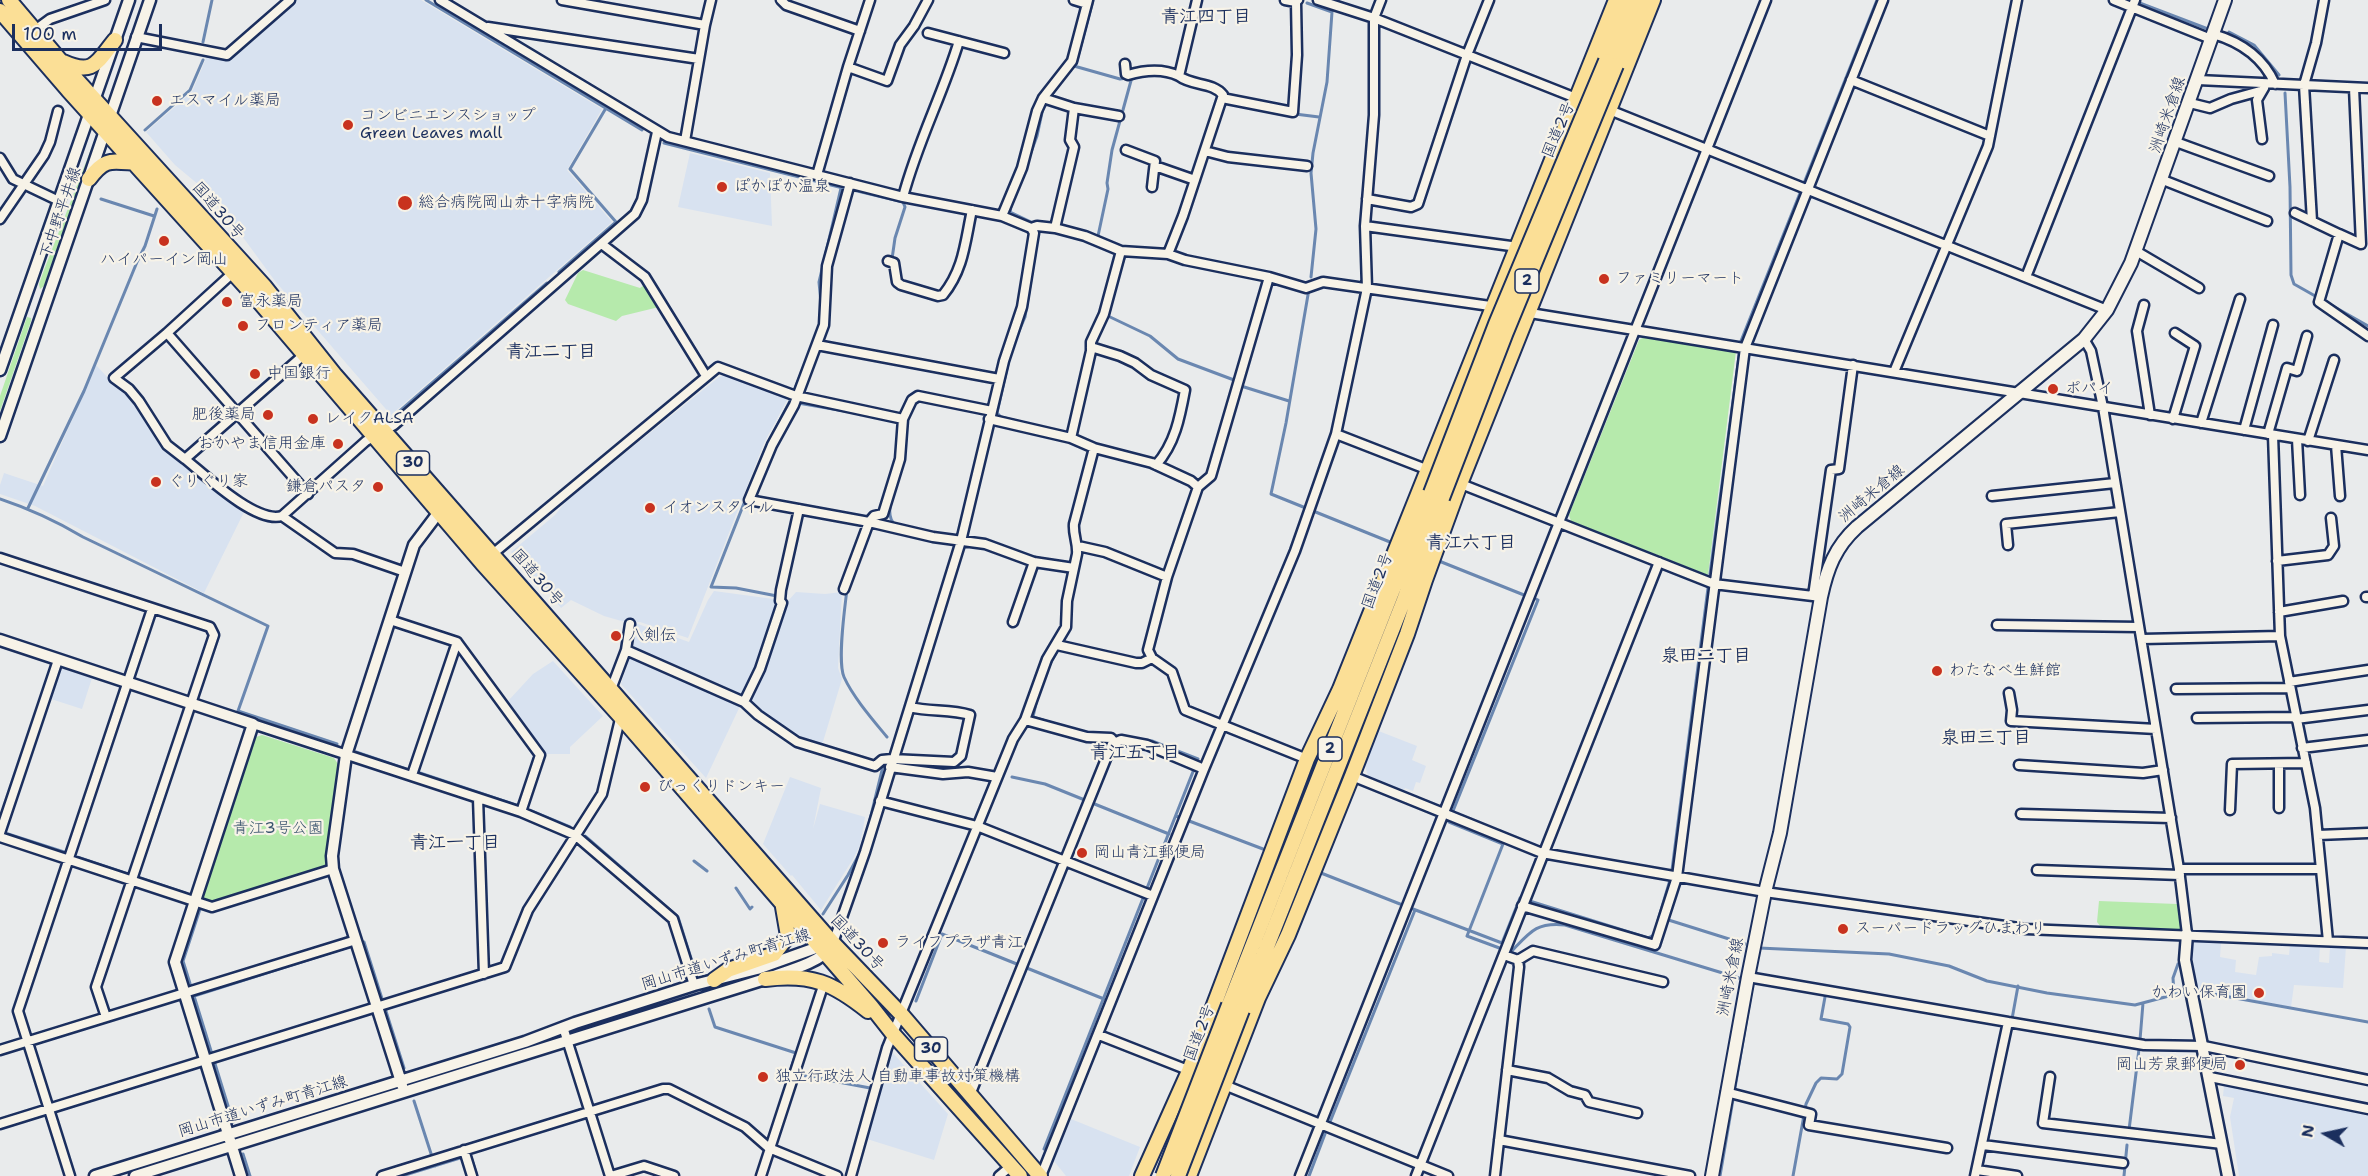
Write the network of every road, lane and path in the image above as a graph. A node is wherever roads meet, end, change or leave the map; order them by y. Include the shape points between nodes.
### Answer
1 (9, 0) edge
2 (76, 0) edge
3 (105, 0) edge
4 (129, 0) edge
5 (150, 0) edge
6 (290, 0) edge
7 (440, 0) edge
8 (562, 0) edge
9 (711, 0) edge
10 (782, 0) edge
11 (870, 0) edge
12 (928, 0) edge
13 (1074, 0) edge
14 (1197, 0) edge
15 (1285, 0) edge
16 (1318, 0) edge
17 (1381, 0) edge
18 (1489, 0) edge
19 (1616, 0) edge
20 (1629, 0) edge
21 (1641, 0) edge
22 (1653, 0) edge
23 (1766, 0) edge
24 (1883, 0) edge
25 (2016, 0) edge
26 (2114, 0) edge
27 (2225, 0) edge
28 (2324, 0) edge
29 (1297, 1) edge
30 (1087, 2) edge
31 (2134, 4) edge
32 (73, 9) junction
33 (0, 11) edge
34 (1374, 18) junction
35 (705, 25) junction
36 (482, 26) junction
37 (35, 30) junction
38 (860, 32) junction
39 (928, 33) dead end
40 (136, 37) junction
41 (2212, 37) junction
42 (115, 40) junction
43 (959, 41) junction
44 (1004, 53) dead end
45 (1467, 55) junction
46 (699, 59) junction
47 (61, 61) junction
48 (1611, 63) junction
49 (1125, 64) dead end
50 (848, 68) junction
51 (1179, 76) junction
52 (1851, 80) junction
53 (2198, 80) junction
54 (2272, 84) junction
55 (2304, 85) junction
56 (2354, 88) junction
57 (2368, 88) edge
58 (2260, 91) junction
59 (1222, 98) junction
60 (95, 99) junction
61 (1046, 99) junction
62 (1577, 99) junction
63 (2190, 103) junction
64 (1074, 108) junction
65 (1608, 109) junction
66 (58, 111) dead end
67 (90, 114) junction
68 (110, 115) junction
69 (1119, 116) dead end
70 (104, 130) junction
71 (657, 132) junction
72 (1990, 136) junction
73 (2262, 139) dead end
74 (685, 141) junction
75 (2176, 142) junction
76 (1126, 150) dead end
77 (1707, 150) junction
78 (1205, 151) junction
79 (0, 158) edge
80 (135, 163) junction
81 (1155, 166) junction
82 (1307, 166) dead end
83 (817, 175) junction
84 (2270, 176) dead end
85 (89, 178) junction
86 (1195, 180) junction
87 (2163, 180) junction
88 (25, 185) junction
89 (849, 187) junction
90 (1152, 187) dead end
91 (1804, 188) junction
92 (903, 196) junction
93 (1367, 199) junction
94 (59, 201) junction
95 (972, 210) junction
96 (2295, 213) dead end
97 (1002, 216) junction
98 (0, 219) edge
99 (2267, 220) dead end
100 (2312, 221) junction
101 (1365, 226) junction
102 (1031, 228) junction
103 (1056, 228) junction
104 (2339, 234) junction
105 (603, 244) junction
106 (2364, 246) edge
107 (1518, 247) junction
108 (1947, 247) junction
109 (1121, 251) junction
110 (2136, 251) junction
111 (1168, 254) junction
112 (888, 261) dead end
113 (238, 269) junction
114 (1269, 277) junction
115 (2026, 277) junction
116 (1367, 288) junction
117 (2199, 288) dead end
118 (2240, 299) dead end
119 (2144, 305) dead end
120 (1494, 307) junction
121 (2108, 310) junction
122 (1527, 313) junction
123 (2273, 325) dead end
124 (1636, 330) junction
125 (167, 333) junction
126 (2175, 333) dead end
127 (2307, 336) dead end
128 (2368, 336) edge
129 (2084, 339) junction
130 (817, 345) junction
131 (1091, 347) junction
132 (1741, 347) junction
133 (309, 350) junction
134 (2334, 360) dead end
135 (1853, 365) junction
136 (0, 370) edge
137 (1894, 372) junction
138 (706, 376) junction
139 (999, 379) junction
140 (2020, 393) junction
141 (794, 398) junction
142 (2103, 407) junction
143 (238, 414) junction
144 (990, 415) junction
145 (2150, 415) junction
146 (2173, 418) junction
147 (903, 421) junction
148 (2201, 423) junction
149 (2244, 430) junction
150 (379, 433) junction
151 (1336, 434) junction
152 (2271, 434) junction
153 (0, 436) edge
154 (1071, 438) junction
155 (2297, 439) junction
156 (2308, 441) junction
157 (2336, 445) junction
158 (1094, 448) junction
159 (2368, 448) edge
160 (184, 459) junction
161 (1156, 465) junction
162 (1429, 470) junction
163 (2115, 483) junction
164 (1460, 484) junction
165 (1198, 487) junction
166 (308, 494) junction
167 (1436, 495) junction
168 (2300, 495) dead end
169 (1992, 496) dead end
170 (2340, 496) dead end
171 (799, 509) junction
172 (439, 512) junction
173 (2120, 512) junction
174 (282, 516) junction
175 (2331, 518) dead end
176 (871, 522) junction
177 (1558, 524) junction
178 (961, 541) junction
179 (2008, 545) dead end
180 (1081, 547) junction
181 (494, 553) junction
182 (0, 558) edge
183 (2277, 561) junction
184 (1034, 562) junction
185 (1659, 562) junction
186 (482, 563) junction
187 (1074, 568) junction
188 (405, 572) junction
189 (1167, 577) junction
190 (1425, 579) junction
191 (1714, 584) junction
192 (844, 589) dead end
193 (1817, 597) junction
194 (2343, 601) dead end
195 (152, 609) junction
196 (2279, 612) junction
197 (390, 620) junction
198 (1013, 622) dead end
199 (630, 624) dead end
200 (1997, 625) dead end
201 (2139, 627) junction
202 (2280, 636) junction
203 (2142, 639) junction
204 (0, 640) edge
205 (457, 642) junction
206 (1057, 645) junction
207 (626, 650) junction
208 (1152, 658) junction
209 (58, 660) junction
210 (2368, 670) edge
211 (128, 682) junction
212 (2289, 685) junction
213 (2176, 688) dead end
214 (1340, 689) junction
215 (2009, 693) dead end
216 (608, 695) junction
217 (744, 702) junction
218 (192, 703) junction
219 (1362, 705) junction
220 (910, 707) junction
221 (2368, 710) edge
222 (623, 711) junction
223 (2197, 718) dead end
224 (2296, 718) junction
225 (1025, 720) junction
226 (254, 724) junction
227 (1223, 724) junction
228 (2156, 729) junction
229 (2368, 740) edge
230 (1115, 743) junction
231 (2302, 748) junction
232 (346, 755) junction
233 (1307, 759) junction
234 (891, 763) junction
235 (2306, 763) junction
236 (2279, 764) junction
237 (2019, 765) dead end
238 (1199, 767) junction
239 (2163, 770) junction
240 (412, 775) junction
241 (1352, 776) junction
242 (997, 777) junction
243 (478, 798) junction
244 (880, 801) junction
245 (2279, 808) dead end
246 (2230, 810) dead end
247 (521, 812) junction
248 (1446, 813) junction
249 (2021, 814) dead end
250 (2171, 818) junction
251 (977, 826) junction
252 (2368, 833) edge
253 (0, 835) edge
254 (575, 835) junction
255 (2318, 835) junction
256 (1542, 853) junction
257 (69, 860) junction
258 (1065, 861) junction
259 (333, 869) junction
260 (2321, 869) junction
261 (2037, 870) dead end
262 (2180, 872) junction
263 (1677, 877) junction
264 (133, 878) junction
265 (1765, 892) junction
266 (1148, 894) junction
267 (194, 901) junction
268 (1524, 902) junction
269 (783, 904) junction
270 (1266, 909) junction
271 (2187, 934) junction
272 (2328, 941) junction
273 (357, 943) junction
274 (2368, 943) edge
275 (826, 948) junction
276 (1505, 952) junction
277 (1521, 958) junction
278 (484, 974) junction
279 (1748, 977) junction
280 (765, 979) junction
281 (714, 980) junction
282 (1664, 982) dead end
283 (824, 983) junction
284 (694, 985) junction
285 (190, 992) junction
286 (381, 1005) junction
287 (1236, 1008) junction
288 (902, 1015) junction
289 (106, 1017) junction
290 (2008, 1022) junction
291 (563, 1028) junction
292 (890, 1030) junction
293 (1099, 1035) junction
294 (27, 1041) junction
295 (567, 1041) junction
296 (2204, 1046) junction
297 (0, 1050) edge
298 (210, 1058) junction
299 (1510, 1070) junction
300 (1189, 1071) junction
301 (2050, 1077) dead end
302 (2210, 1077) junction
303 (2368, 1080) edge
304 (402, 1086) junction
305 (1225, 1086) junction
306 (1732, 1093) junction
307 (970, 1095) junction
308 (50, 1108) junction
309 (2368, 1109) edge
310 (590, 1111) junction
311 (1637, 1113) dead end
312 (0, 1124) edge
313 (1321, 1124) junction
314 (228, 1134) junction
315 (1502, 1140) junction
316 (2222, 1144) junction
317 (1986, 1145) junction
318 (231, 1146) junction
319 (769, 1148) junction
320 (1947, 1148) dead end
321 (464, 1150) junction
322 (2123, 1163) dead end
323 (1421, 1165) junction
324 (1016, 1171) edge
325 (1979, 1172) edge
326 (669, 1175) edge
327 (70, 1176) edge
328 (95, 1176) edge
329 (135, 1176) edge
330 (241, 1176) edge
331 (382, 1176) edge
332 (472, 1176) edge
333 (611, 1176) edge
334 (760, 1176) edge
335 (837, 1176) edge
336 (851, 1176) edge
337 (999, 1176) edge
338 (1041, 1176) edge
339 (1142, 1176) edge
340 (1162, 1176) edge
341 (1178, 1176) edge
342 (1189, 1176) edge
343 (1300, 1176) edge
344 (1416, 1176) edge
345 (1448, 1176) edge
346 (1495, 1176) edge
347 (1690, 1176) edge
348 (1712, 1176) edge
349 (2017, 1176) edge
350 (2228, 1176) edge

1 - 37 highway, 国道30号 / 30
2 - 32 street
3 - 32 street
4 - 42 street, 下中野平井線
5 - 40 street, 下中野平井線
6 - 40 street via 227,55
7 - 36 street
8 - 35 street
9 - 35 street
10 - 38 street
11 - 38 street
12 - 50 street via 900,45 887,81
13 - 30 street
14 - 51 street
15 - 29 street
16 - 34 street
17 - 34 street
18 - 45 street
19 - 62 highway
20 - 48 highway, 国道2号 / 2
21 - 48 highway, 国道2号 / 2
22 - 65 highway
23 - 77 street
24 - 52 street
25 - 72 street
26 - 31 street
27 - 41 main road, 洲崎米倉線
28 - 55 street
29 - 59 street via 1293,112
30 - 61 street via 1072,61
31 - 41 street
31 - 115 street
32 - 37 street
33 - 67 highway, 国道30号 / 30
34 - 45 street
34 - 93 street via 1374,115
35 - 46 street
36 - 46 street
36 - 71 street
37 - 47 highway, 国道30号 / 30
38 - 50 street
39 - 43 street
40 - 68 street, 下中野平井線
41 - 53 main road, 洲崎米倉線
41 - 54 street via 2231,39 2244,46 2270,73
42 - 47 highway via 89,68
42 - 60 street, 下中野平井線
43 - 44 street
43 - 92 street
45 - 62 street
45 - 93 street via 1418,204 1411,207
46 - 74 street
47 - 60 highway, 国道30号 / 30
48 - 167 highway, 国道2号 / 2, bridge via 1506,332
49 - 51 street via 1128,75 1144,70
50 - 83 street
51 - 59 street via 1218,89
52 - 72 street
52 - 91 street
53 - 54 street
53 - 63 main road, 洲崎米倉線
54 - 55 street
54 - 58 street
55 - 56 street
55 - 100 street
56 - 57 street
56 - 106 street
58 - 63 street via 2210,108
58 - 73 street via 2257,100
59 - 78 street
60 - 67 street, 下中野平井線
60 - 68 highway, 国道30号 / 30
61 - 64 street
61 - 97 street via 1037,111 1022,168
62 - 65 street
62 - 107 highway
63 - 75 main road, 洲崎米倉線
64 - 69 street
64 - 103 street via 1070,140 1074,147
65 - 77 street
65 - 122 highway
66 - 88 street via 50,142
67 - 70 highway, 国道30号 / 30
67 - 94 street, 下中野平井線
68 - 70 street, 下中野平井線
68 - 113 highway, 国道30号 / 30
70 - 80 highway, 国道30号 / 30
70 - 85 street, 下中野平井線
71 - 74 street
71 - 105 street via 635,214
72 - 108 street
74 - 83 street
75 - 84 street
75 - 87 main road, 洲崎米倉線
76 - 81 street via 1155,161
77 - 91 street
77 - 124 street
78 - 82 street
78 - 86 street
79 - 88 street via 13,178
80 - 85 highway via 107,161
80 - 113 highway, 国道30号 / 30
81 - 86 street
81 - 90 street
83 - 89 street
85 - 153 street, 下中野平井線
86 - 111 street
87 - 99 street
87 - 110 main road, 洲崎米倉線
88 - 94 street
88 - 98 street
89 - 92 street
89 - 130 street via 827,267 826,310
91 - 108 street
91 - 132 street
92 - 95 street
93 - 101 street
94 - 136 street, 下中野平井線
95 - 97 street
95 - 112 street via 960,266 943,295 901,285 894,262
96 - 100 street
97 - 102 street
100 - 104 street
101 - 107 street
101 - 116 street
102 - 103 street
102 - 139 street via 1034,233 1022,307
103 - 109 street
104 - 106 street
104 - 128 street via 2320,298
105 - 138 street via 645,277
105 - 150 street via 394,425
107 - 120 highway
108 - 115 street
108 - 137 street
109 - 111 street
109 - 131 street
110 - 117 street
110 - 121 main road, 洲崎米倉線
111 - 114 street
113 - 125 street
113 - 133 highway, 国道30号 / 30
114 - 116 street via 1306,288 1323,282
114 - 165 street via 1210,476
115 - 121 street
116 - 120 street
116 - 151 street
118 - 148 street
119 - 145 street via 2137,331
120 - 122 street
120 - 162 highway
121 - 129 main road, 洲崎米倉線
122 - 124 street
122 - 164 highway
123 - 149 street
124 - 132 street
124 - 177 street
125 - 143 street
125 - 160 street via 114,378 134,395 166,445
126 - 146 street via 2195,346
127 - 152 street via 2297,371 2287,368
129 - 140 main road, 洲崎米倉線
129 - 142 street via 2091,351
130 - 139 street
130 - 141 street
131 - 154 street
131 - 161 street via 1120,356 1185,390 1178,429
132 - 135 street
132 - 191 street
133 - 143 street
133 - 150 highway, 国道30号 / 30
134 - 156 street
135 - 137 street
135 - 193 street via 1839,470 1831,470
137 - 140 street
138 - 141 street via 718,367
138 - 181 street
139 - 144 street
140 - 142 street
140 - 193 main road, 洲崎米倉線 via 1844,539
141 - 147 street
141 - 171 street via 749,500
142 - 145 street
142 - 163 street
143 - 160 street
143 - 166 street
144 - 147 street via 918,396 912,400
144 - 154 street
144 - 178 street
145 - 146 street
146 - 148 street
147 - 176 street via 900,459 883,514 874,516
148 - 149 street
149 - 152 street
150 - 166 street
150 - 172 highway, 国道30号 / 30
150 - 181 highway, 国道30号 / 30
151 - 162 street
151 - 227 street via 1295,551
152 - 155 street
152 - 183 street
154 - 158 street
155 - 156 street
155 - 168 street
156 - 157 street
157 - 159 street
157 - 170 street
158 - 161 street
158 - 180 street via 1074,524 1073,536
160 - 174 street via 234,498 268,517
161 - 165 street
162 - 164 street
162 - 214 highway
163 - 169 street
163 - 173 street
164 - 177 street
164 - 190 highway
165 - 189 street
166 - 174 street
167 - 219 highway, 国道2号 / 2 via 1404,600
167 - 270 highway, 国道2号 / 2
171 - 176 street
171 - 217 street via 781,590 782,603 760,669
172 - 186 highway, 国道30号 / 30
172 - 188 street via 417,540
173 - 179 street via 2006,524
173 - 201 street
174 - 188 street via 335,553 353,554
175 - 183 street via 2334,546 2328,555
176 - 178 street
176 - 192 street
177 - 185 street
177 - 248 street
178 - 184 street via 985,544
178 - 220 street
180 - 187 street
180 - 189 street via 1105,552
181 - 186 street
181 - 216 highway, 国道30号 / 30
182 - 195 street
183 - 196 street
184 - 187 street
184 - 198 street
185 - 191 street
185 - 256 street
186 - 216 highway, 国道30号 / 30
187 - 206 street via 1066,627
188 - 197 street
189 - 208 street via 1148,650
190 - 219 highway via 1377,687
190 - 241 highway
191 - 193 street
191 - 263 street
193 - 265 main road, 洲崎米倉線 via 1780,832
194 - 196 street
195 - 211 street
195 - 218 street via 210,627 214,635
196 - 202 street
197 - 205 street
197 - 232 street
199 - 207 street
200 - 201 street
201 - 203 street
202 - 203 street
202 - 212 street
203 - 228 street
204 - 209 street
205 - 240 street
205 - 247 street via 540,755
206 - 208 street via 1136,663
206 - 225 street via 1047,659
207 - 216 street
207 - 217 street
208 - 227 street via 1172,672 1185,710
209 - 211 street
209 - 253 street
210 - 212 street
211 - 218 street
211 - 257 street
212 - 213 street
212 - 224 street
214 - 233 highway
214 - 270 highway via 1285,841
215 - 228 street via 2011,721
216 - 222 highway, 国道30号 / 30
217 - 234 street via 797,742 874,766 882,760
218 - 226 street
218 - 264 street
219 - 287 highway, 国道2号 / 2
220 - 234 street
220 - 234 street via 970,715 960,756 954,762
221 - 224 street
222 - 254 street via 602,794
222 - 269 highway, 国道30号 / 30
222 - 275 highway, 国道30号 / 30
223 - 224 street
224 - 231 street
225 - 230 street via 1087,737 1111,738
225 - 242 street
226 - 232 street
226 - 267 street
227 - 233 street
227 - 238 street
228 - 239 street
229 - 231 street
230 - 238 street via 1121,740 1147,745
230 - 258 street
231 - 235 street
232 - 240 street
232 - 259 street
233 - 300 highway
234 - 242 street via 944,774 968,772
234 - 244 street
235 - 236 street
235 - 255 street
236 - 245 street
236 - 246 street via 2232,764
237 - 239 street via 2143,773
238 - 266 street via 1184,818
239 - 250 street
240 - 243 street
241 - 248 street
241 - 305 highway
242 - 251 street
243 - 247 street
243 - 278 street
244 - 251 street
244 - 275 street via 866,852
247 - 254 street
248 - 256 street
248 - 313 street
249 - 250 street
250 - 262 street
251 - 258 street
251 - 288 street
252 - 255 street
253 - 257 street
254 - 278 street via 528,910 505,967
254 - 284 street via 673,919
255 - 260 street
256 - 263 street
256 - 268 street
257 - 264 street
257 - 294 street via 18,1011
258 - 266 street
258 - 307 street
259 - 267 street via 212,907
259 - 273 street
260 - 262 street
260 - 272 street
261 - 262 street
262 - 271 street
263 - 265 street
263 - 268 street via 1655,945
264 - 267 street
264 - 289 street via 96,987
265 - 271 street via 2026,929
265 - 279 main road, 洲崎米倉線
266 - 293 street
267 - 285 street via 175,962
268 - 276 street
269 - 275 highway, 国道30号 / 30
269 - 281 highway via 788,936 780,949 728,970
270 - 287 highway, 国道2号 / 2
271 - 272 street
271 - 296 street via 2186,960
272 - 274 street
273 - 285 street
273 - 286 street
275 - 280 street, 岡山市道いずみ町青江線
275 - 281 street, 岡山市道いずみ町青江線
275 - 288 highway, 国道30号 / 30
275 - 292 highway, 国道30号 / 30
276 - 277 street
276 - 323 street
277 - 282 street via 1533,951
277 - 299 street
278 - 286 street
279 - 290 street
279 - 306 main road, 洲崎米倉線
280 - 283 highway via 798,976
280 - 295 street, 岡山市道いずみ町青江線
281 - 284 street, 岡山市道いずみ町青江線
283 - 292 highway via 850,997
283 - 319 street
284 - 291 street, 岡山市道いずみ町青江線
285 - 289 street
285 - 298 street
286 - 298 street
286 - 304 street
287 - 340 highway, 国道2号 / 2, bridge
287 - 341 highway, 国道2号 / 2, bridge
288 - 292 street
288 - 307 highway, 国道30号 / 30
289 - 294 street
290 - 296 street via 2144,1045
290 - 317 street
291 - 295 street
291 - 304 street, 岡山市道いずみ町青江線
292 - 324 highway, 国道30号 / 30
292 - 336 street
293 - 300 street
293 - 338 street
294 - 297 street
294 - 308 street
295 - 304 street, 岡山市道いずみ町青江線
295 - 310 street
296 - 302 street
296 - 303 street
298 - 308 street
298 - 314 street
299 - 311 street via 1548,1078 1585,1095 1589,1102
299 - 315 street
300 - 305 street
300 - 339 highway
301 - 316 street via 2043,1123
302 - 309 street
302 - 316 street
304 - 314 street, 岡山市道いずみ町青江線
304 - 318 street, 岡山市道いずみ町青江線
305 - 313 street
305 - 342 highway
306 - 320 street via 1804,1111 1811,1114 1809,1125
306 - 348 main road, 洲崎米倉線
307 - 338 highway, 国道30号 / 30
308 - 312 street
308 - 327 street
310 - 319 street via 669,1089 745,1127
310 - 321 street
310 - 333 street
313 - 323 street
313 - 343 street
314 - 318 street
314 - 328 street, 岡山市道いずみ町青江線
315 - 346 street
315 - 347 street
316 - 350 street
317 - 322 street
317 - 325 street
318 - 329 street, 岡山市道いずみ町青江線
318 - 330 street
319 - 334 street
319 - 335 street
321 - 331 street
321 - 332 street
323 - 344 street
323 - 345 street
324 - 337 street
325 - 349 street
326 - 333 street via 644,1166

